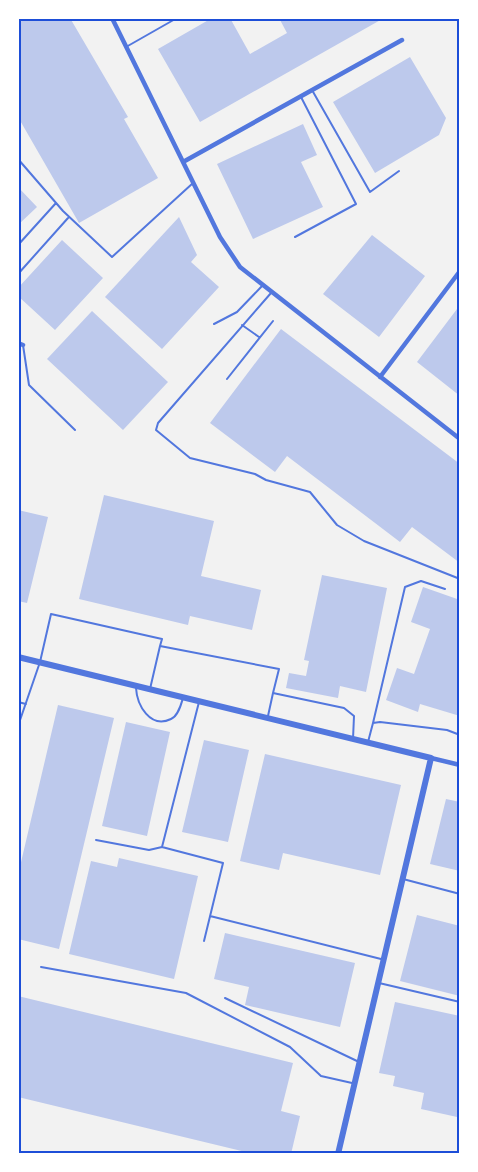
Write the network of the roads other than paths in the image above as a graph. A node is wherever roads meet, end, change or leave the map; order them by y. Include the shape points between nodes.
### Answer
1 (112, 18) edge
2 (177, 18) edge
3 (402, 40) dead end
4 (126, 47) junction
5 (312, 90) junction
6 (301, 97) junction
7 (18, 159) edge
8 (183, 162) junction
9 (399, 171) dead end
10 (193, 183) junction
11 (56, 203) junction
12 (69, 217) junction
13 (295, 237) dead end
14 (18, 244) edge
15 (460, 271) edge
16 (18, 274) edge
17 (262, 286) junction
18 (271, 293) junction
19 (273, 321) dead end
20 (214, 324) dead end
21 (242, 325) junction
22 (260, 338) junction
23 (20, 344) edge
24 (380, 377) junction
25 (227, 379) dead end
26 (75, 430) dead end
27 (460, 438) edge
28 (460, 579) edge
29 (445, 589) dead end
30 (160, 646) junction
31 (18, 657) edge
32 (40, 662) junction
33 (136, 686) junction
34 (150, 689) junction
35 (273, 693) junction
36 (183, 698) junction
37 (18, 702) edge
38 (199, 702) junction
39 (26, 704) junction
40 (268, 719) junction
41 (373, 723) junction
42 (18, 726) edge
43 (460, 735) edge
44 (353, 739) junction
45 (368, 742) junction
46 (431, 758) junction
47 (460, 765) edge
48 (96, 840) dead end
49 (162, 847) junction
50 (403, 879) junction
51 (460, 894) edge
52 (210, 916) junction
53 (204, 941) dead end
54 (384, 960) junction
55 (41, 967) dead end
56 (379, 983) junction
57 (225, 998) dead end
58 (460, 1002) edge
59 (360, 1062) junction
60 (355, 1084) junction
61 (338, 1154) edge

1 - 4 street
2 - 4 lane
3 - 5 street
4 - 8 street
5 - 6 street
5 - 9 lane via 370,192
6 - 8 street
6 - 13 lane via 356,204
7 - 11 lane
8 - 10 street
10 - 12 lane via 112,257
10 - 17 street via 229,253
11 - 12 lane
11 - 14 lane
12 - 16 lane
15 - 24 street
17 - 18 street
17 - 20 lane via 237,312
18 - 21 lane
18 - 24 street
19 - 22 lane
21 - 22 lane
21 - 28 lane via 156,430 190,458 310,492 337,525 364,541
22 - 25 lane
23 - 26 lane via 29,385
24 - 27 street
29 - 41 lane via 421,581 405,587
30 - 32 lane via 162,639 51,614
30 - 34 lane
30 - 35 lane via 279,669
31 - 32 street
32 - 33 street
32 - 39 lane
33 - 34 street
33 - 36 lane via 140,708 162,721 176,715
34 - 36 street
35 - 40 lane
35 - 44 lane via 344,708 354,716
36 - 38 street
37 - 39 lane
38 - 40 street
38 - 49 lane
39 - 42 lane
40 - 44 street
41 - 43 lane via 392,722
41 - 45 lane
44 - 45 street
45 - 46 street
46 - 47 street
46 - 50 street
48 - 49 lane via 149,850
49 - 52 lane via 223,862
50 - 51 lane
50 - 54 street
52 - 53 lane
52 - 54 lane
54 - 56 street
55 - 60 lane via 186,993 290,1047 321,1076
56 - 58 lane
56 - 59 street
57 - 59 lane
59 - 60 street
60 - 61 street

